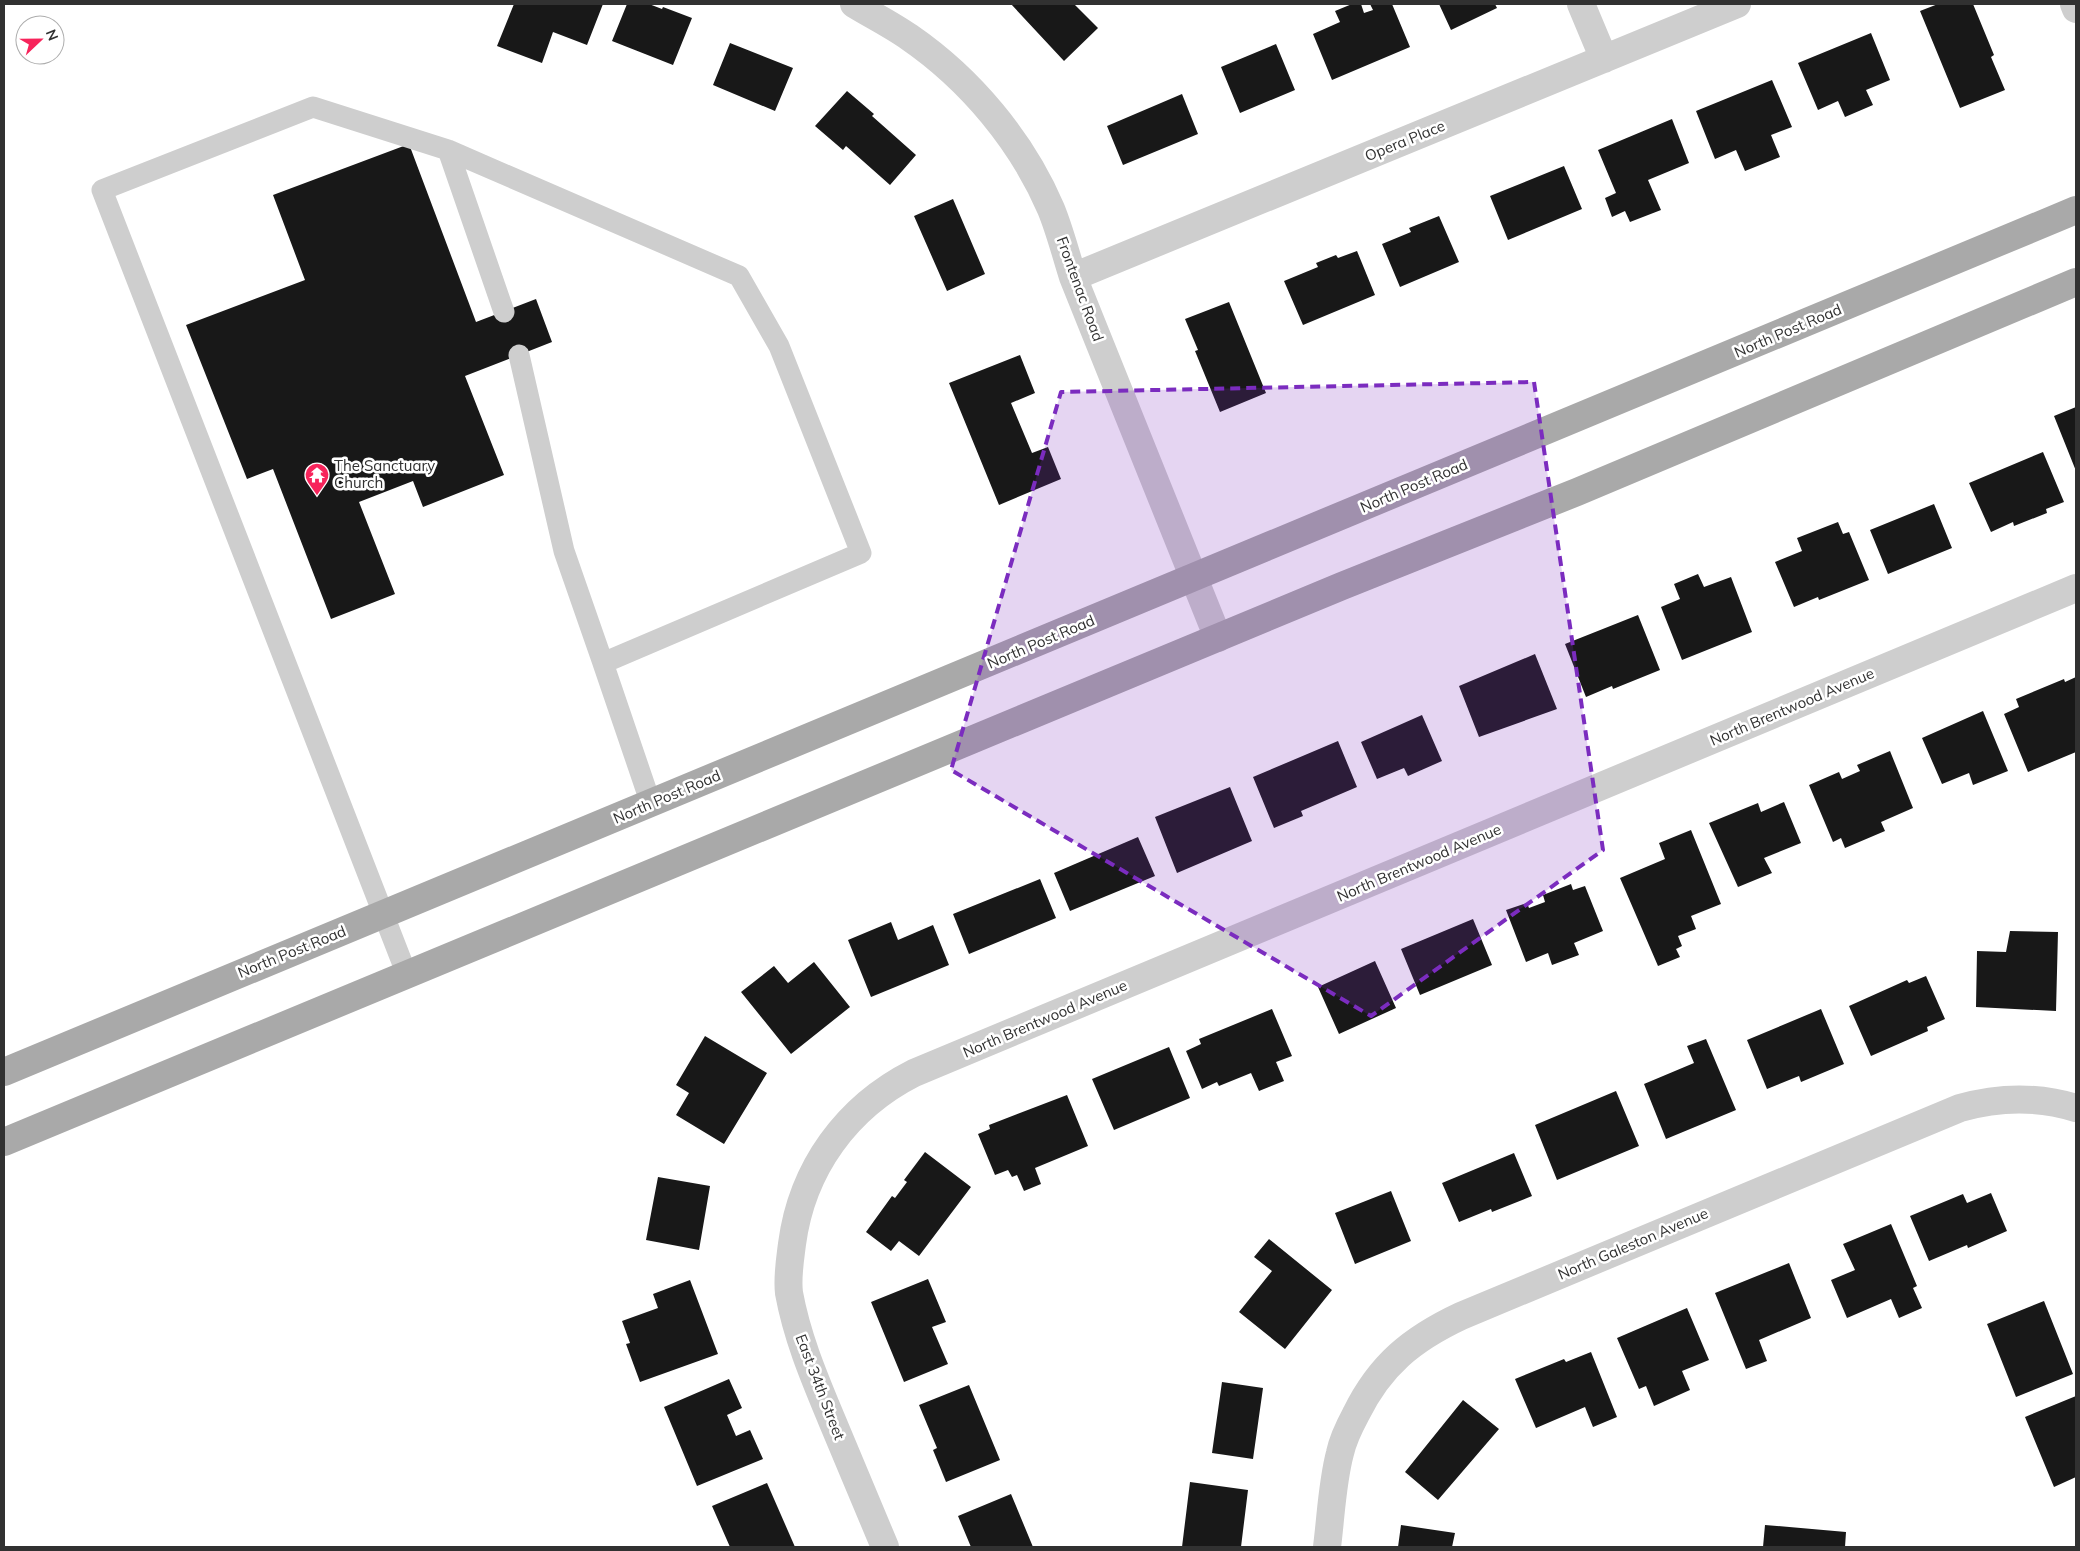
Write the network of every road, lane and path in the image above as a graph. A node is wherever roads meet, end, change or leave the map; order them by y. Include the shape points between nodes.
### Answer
1 (854, 4) edge
2 (1581, 4) edge
3 (1737, 4) edge
4 (2074, 4) edge
5 (2076, 9) edge
6 (885, 12) edge
7 (1604, 59) junction
8 (448, 150) junction
9 (2076, 210) edge
10 (1073, 278) junction
11 (2076, 282) edge
12 (504, 312) dead end
13 (519, 355) dead end
14 (1194, 578) junction
15 (2076, 588) edge
16 (1218, 638) junction
17 (604, 663) junction
18 (651, 804) junction
19 (383, 915) junction
20 (407, 975) junction
21 (4, 1072) edge
22 (2076, 1108) edge
23 (4, 1142) edge
24 (804, 1192) joint
25 (885, 1547) edge
26 (1327, 1547) edge

1 - 6 street, Frontenac Road
2 - 7 street
3 - 7 street, Opera Place
4 - 5 street
6 - 10 street, Frontenac Road via 975,94 1007,133 1050,206
7 - 10 street, Opera Place
8 - 12 lane
8 - 17 lane via 739,276 779,346 862,553
8 - 19 lane via 314,107 102,190
9 - 14 main road, North Post Road
10 - 14 street, Frontenac Road
11 - 16 main road
13 - 17 lane via 564,551
14 - 16 street, Frontenac Road
14 - 18 main road, North Post Road
15 - 24 street, North Brentwood Avenue via 914,1073 873,1099 836,1135
16 - 20 main road
17 - 18 lane
18 - 19 main road, North Post Road
19 - 20 lane
19 - 21 main road, North Post Road
20 - 23 main road
22 - 26 street, North Galeston Avenue via 2039,1100 2008,1099 1960,1108 1430,1331 1401,1352 1377,1377 1344,1438
24 - 25 street, East 34th Street via 794,1224 788,1274 798,1332 805,1356

